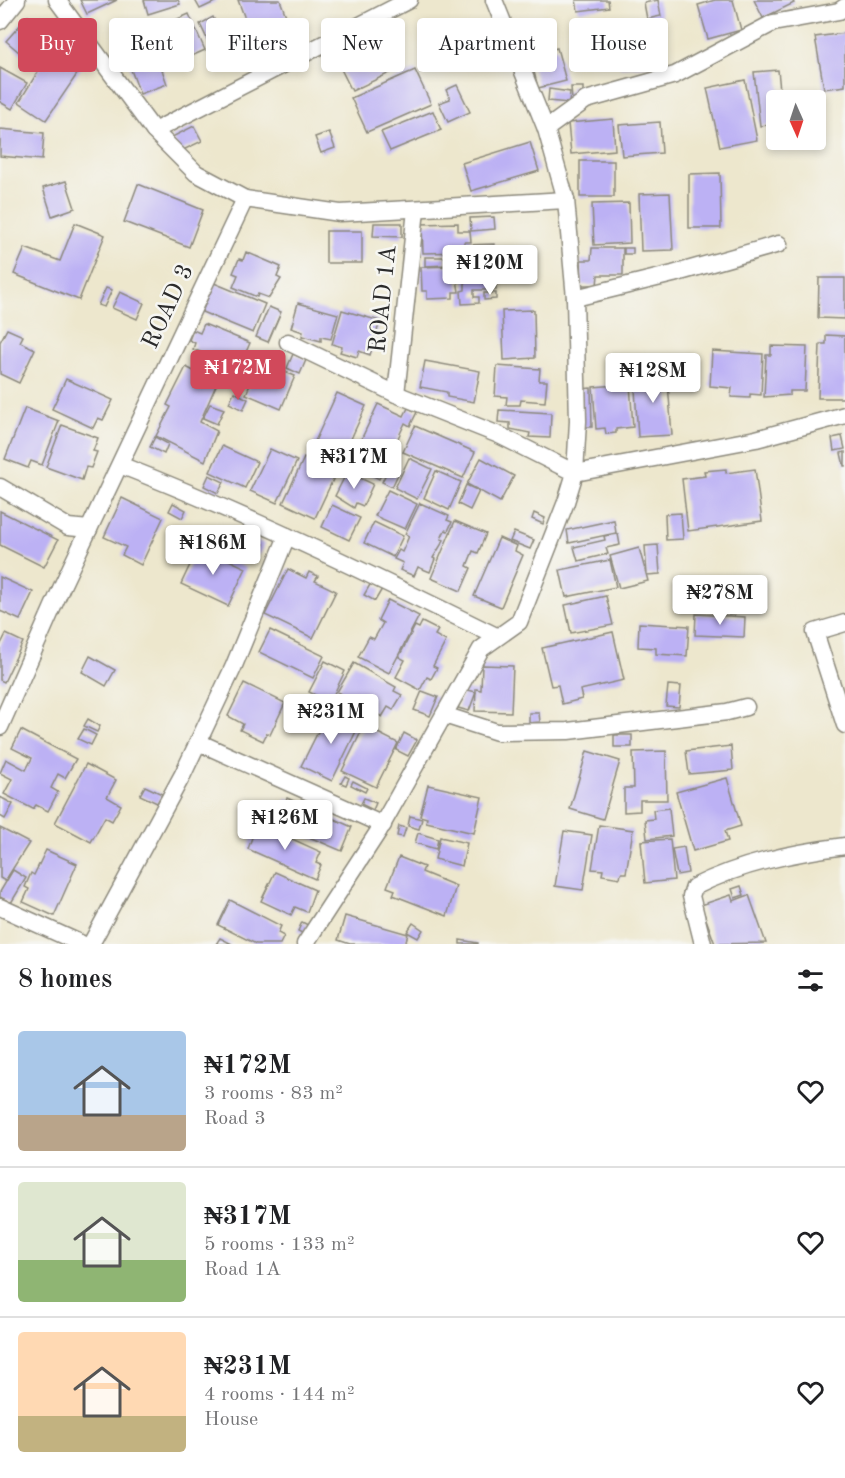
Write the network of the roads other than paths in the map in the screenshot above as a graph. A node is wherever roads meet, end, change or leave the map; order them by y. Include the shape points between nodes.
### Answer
1 (17, 0) edge
2 (57, 0) edge
3 (409, 0) edge
4 (494, 0) edge
5 (845, 7) edge
6 (0, 21) edge
7 (546, 129) junction
8 (154, 131) junction
9 (245, 199) junction
10 (566, 200) junction
11 (416, 210) junction
12 (778, 244) dead end
13 (575, 298) junction
14 (288, 342) dead end
15 (396, 394) junction
16 (845, 415) edge
17 (120, 465) junction
18 (575, 473) junction
19 (0, 487) edge
20 (89, 530) junction
21 (287, 536) junction
22 (845, 623) edge
23 (496, 636) junction
24 (7, 694) edge
25 (746, 707) dead end
26 (444, 715) junction
27 (845, 725) edge
28 (0, 727) edge
29 (198, 742) junction
30 (383, 825) junction
31 (845, 846) edge
32 (0, 907) edge
33 (82, 944) edge
34 (91, 944) edge
35 (305, 944) edge
36 (703, 944) edge

1 - 6 street
2 - 8 street
3 - 8 street
4 - 7 street
5 - 7 street via 773,23 675,75 586,100
7 - 10 street
8 - 9 street via 196,173
9 - 11 street via 340,213
9 - 17 street, ROAD 3
10 - 11 street
10 - 13 street
11 - 15 street, ROAD 1A
12 - 13 street
13 - 18 street
14 - 15 street
15 - 18 street via 499,435
16 - 18 street via 756,439
17 - 20 street, ROAD 3
17 - 21 street
18 - 23 street via 519,622
19 - 20 street via 68,527
20 - 24 street, ROAD 3
21 - 23 street
21 - 29 street
22 - 27 street via 815,633
23 - 26 street via 481,649
24 - 28 street, ROAD 3
25 - 26 street via 568,731 497,732
26 - 30 street
29 - 30 street
29 - 34 street
30 - 35 street
31 - 36 street via 785,853 693,886 691,896
32 - 33 street

